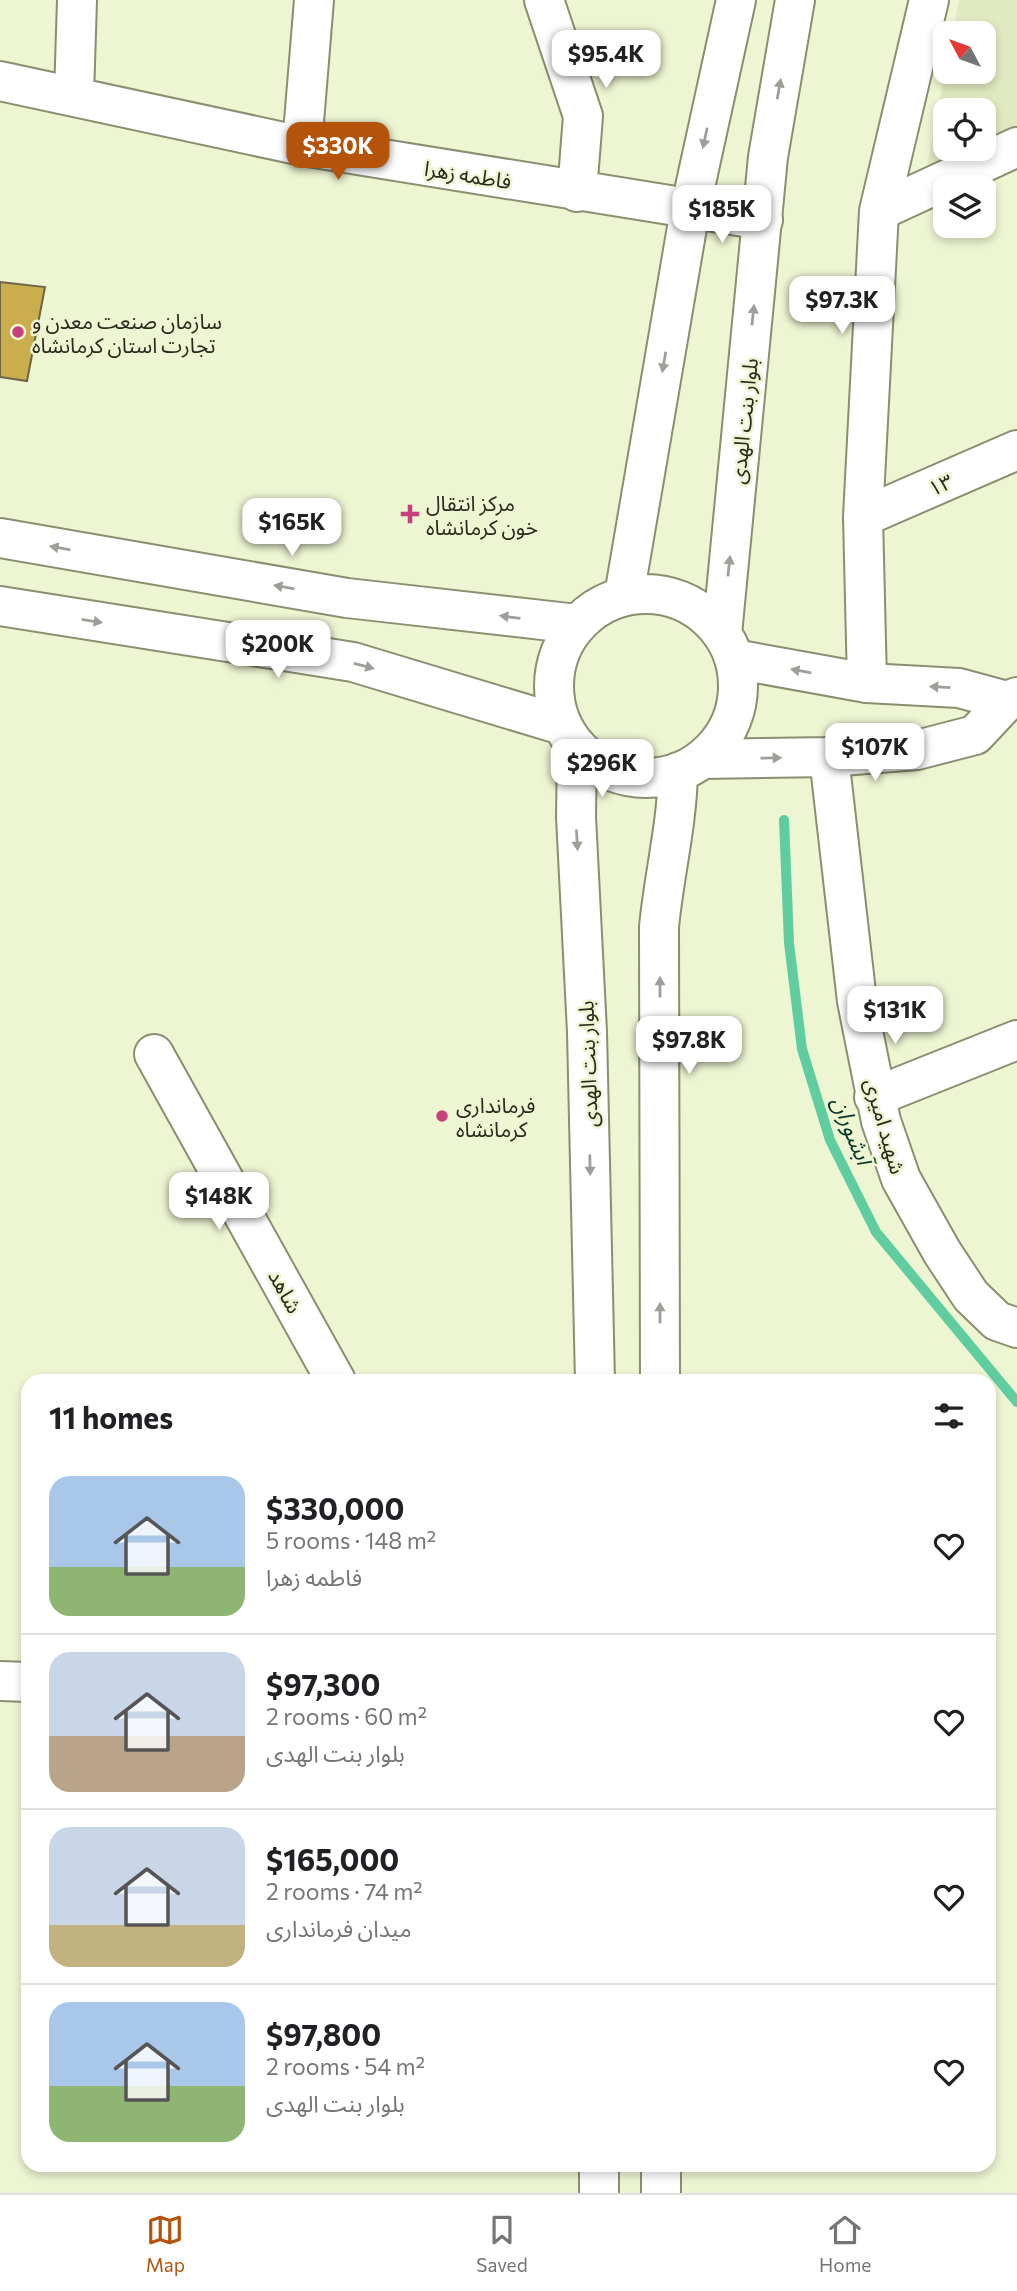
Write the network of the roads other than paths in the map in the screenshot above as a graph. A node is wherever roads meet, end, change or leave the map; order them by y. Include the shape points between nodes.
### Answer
1 (77, 0) edge
2 (314, 0) edge
3 (544, 0) edge
4 (736, 0) edge
5 (794, 0) edge
6 (929, 0) edge
7 (0, 81) edge
8 (74, 96) junction
9 (302, 146) junction
10 (1017, 147) edge
11 (577, 192) junction
12 (690, 211) junction
13 (879, 211) junction
14 (763, 220) junction
15 (1017, 450) edge
16 (863, 517) junction
17 (0, 538) edge
18 (624, 596) junction
19 (0, 606) edge
20 (577, 624) junction
21 (728, 646) junction
22 (867, 683) junction
23 (1012, 699) edge
24 (570, 736) junction
25 (829, 757) junction
26 (690, 766) junction
27 (1017, 1040) edge
28 (155, 1054) dead end
29 (874, 1097) junction
30 (1017, 1328) edge
31 (332, 1374) edge
32 (595, 1374) edge
33 (660, 1374) edge
34 (0, 1681) edge
35 (21, 1682) edge
36 (599, 2172) edge
37 (661, 2172) edge
38 (599, 2193) edge
39 (662, 2193) edge

1 - 8 main road
2 - 9 main road
3 - 11 main road via 583,116
4 -> 12 main road
14 -> 5 main road, بلوار بنت الهدی via 768,157
6 - 13 main road
7 - 8 main road, فاطمه زهرا
8 - 9 main road, فاطمه زهرا
9 - 11 main road, فاطمه زهرا
10 - 13 main road
11 - 12 main road, فاطمه زهرا
12 - 14 main road, فاطمه زهرا
12 -> 18 main road
13 - 16 main road
21 -> 14 main road, بلوار بنت الهدی
15 - 16 main road, ۱۳
16 - 22 main road
20 -> 17 main road via 346,598
18 - 20 main road via 598,607
18 - 21 main road via 652,593 679,599 704,613
19 -> 24 main road via 353,662
20 - 24 main road via 562,647 554,672 554,699
22 -> 21 main road
21 - 26 main road via 738,687 734,714 721,739
23 -> 22 main road via 959,688
23 - 25 main road via 975,735 917,750
24 - 26 main road via 598,765 624,776 652,778
24 -> 32 main road, بلوار بنت الهدی via 587,1032
26 -> 25 main road
25 - 29 main road, شهید امیری via 857,1001
33 -> 26 main road via 659,927 664,877
27 - 29 main road
28 - 31 main road, شاهد
29 - 30 main road, شهید امیری via 901,1179 923,1222 971,1296 997,1321
34 - 35 main road
36 - 38 main road
37 - 39 main road

